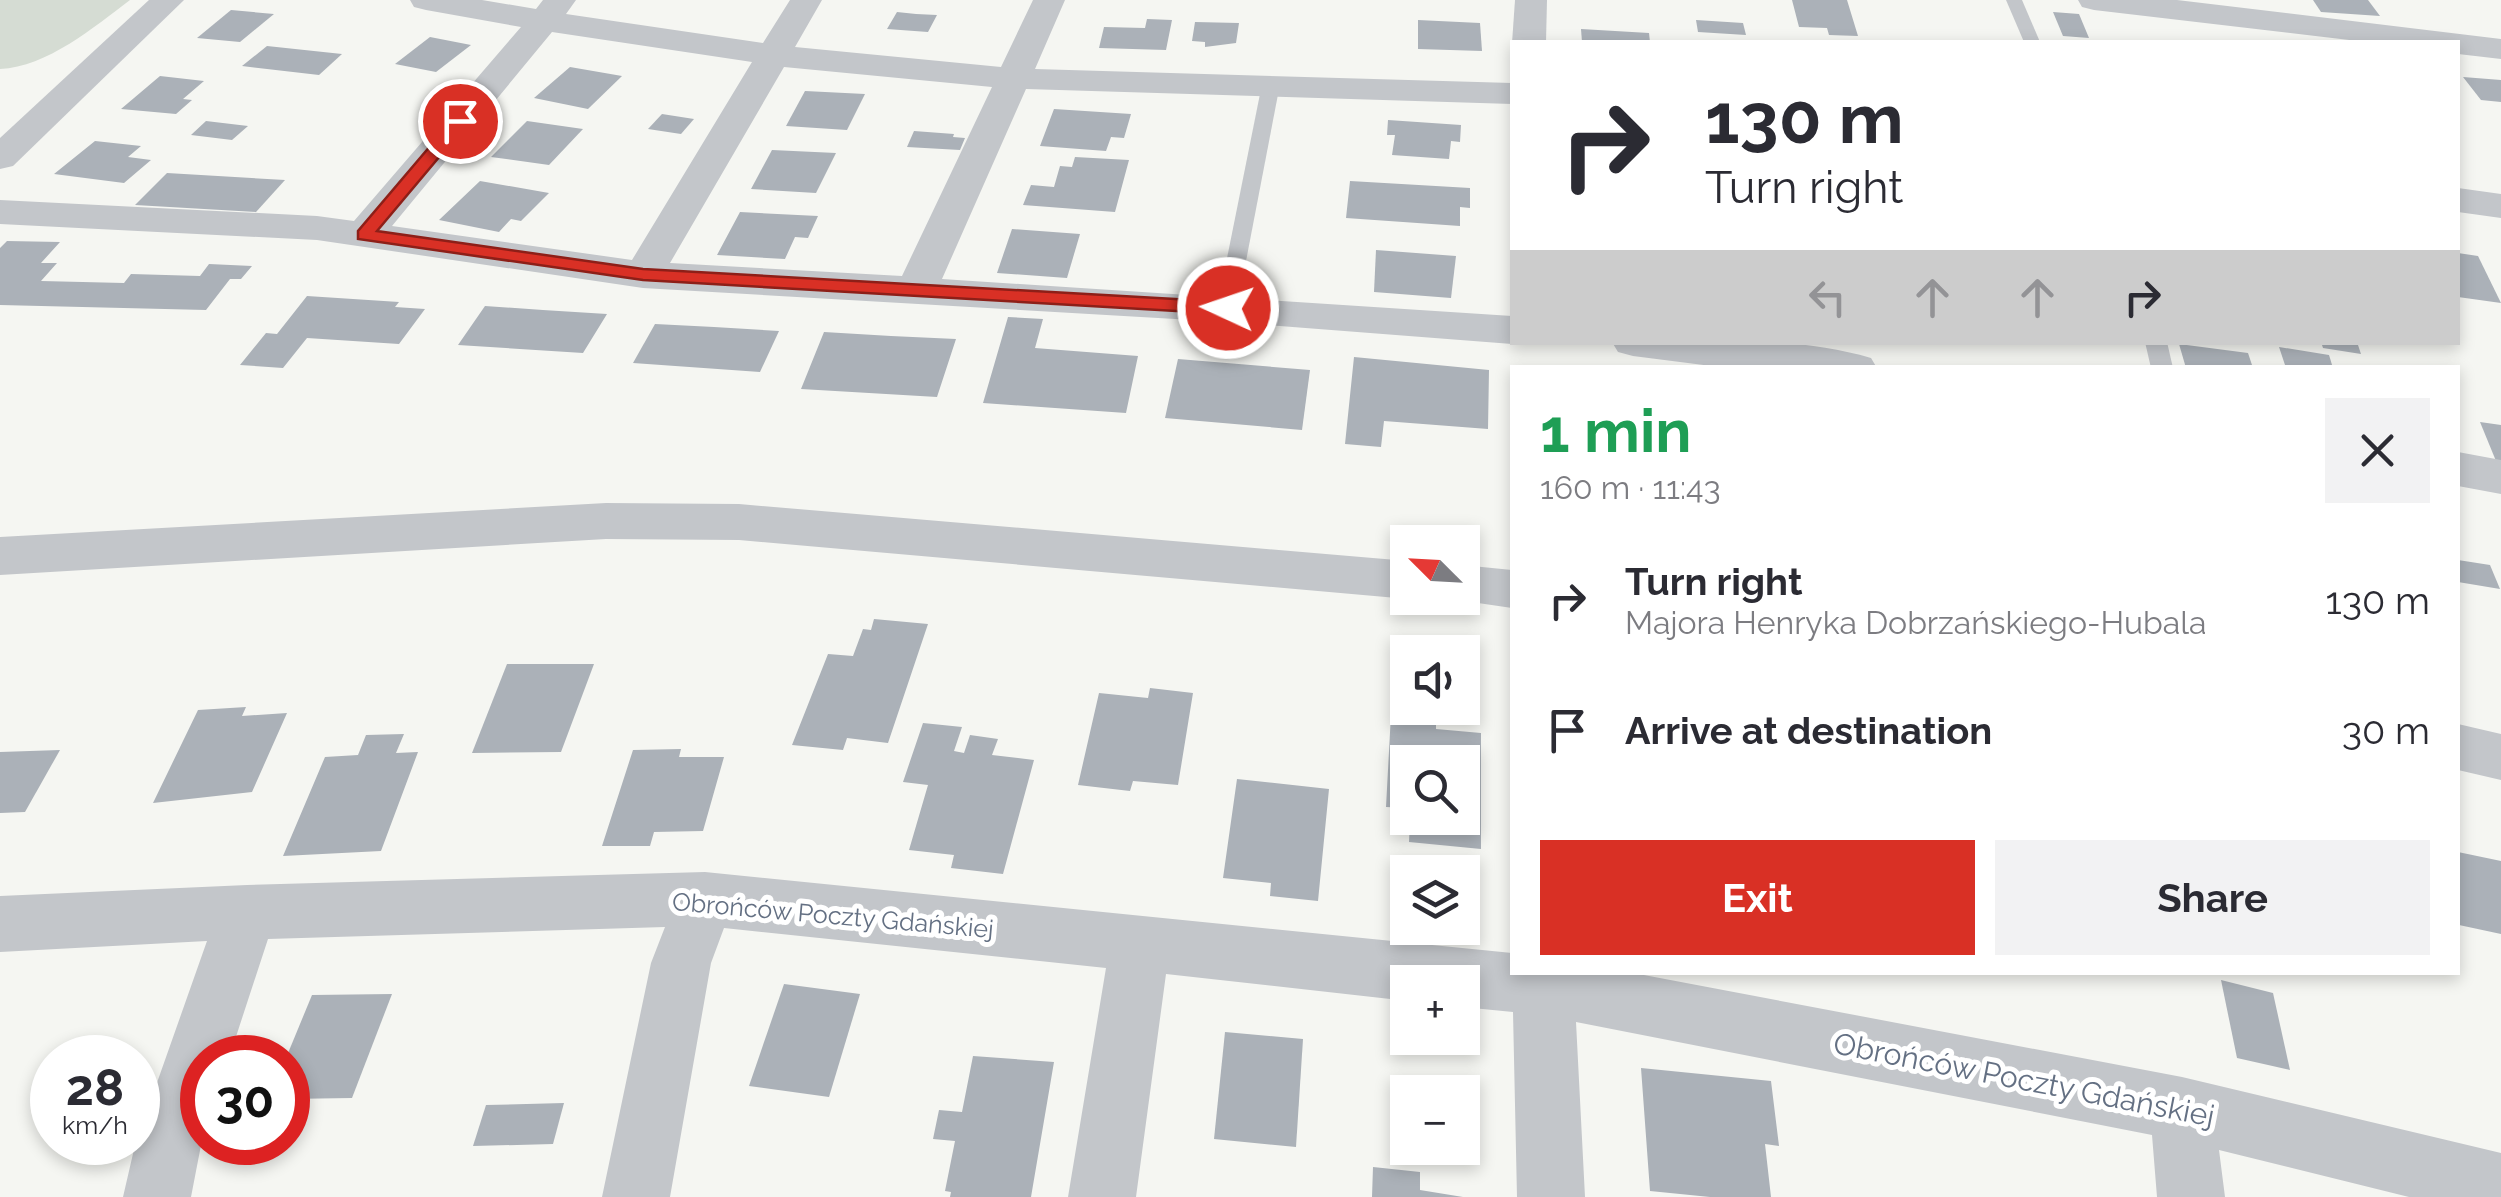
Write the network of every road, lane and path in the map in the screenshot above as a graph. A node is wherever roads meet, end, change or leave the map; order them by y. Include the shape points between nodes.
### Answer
1 (168, 0) edge
2 (426, 0) edge
3 (806, 0) edge
4 (1049, 0) edge
5 (1532, 0) edge
6 (2014, 0) edge
7 (2094, 0) edge
8 (552, 10) edge
9 (2269, 11) edge
10 (1529, 40) edge
11 (2031, 40) edge
12 (2436, 40) edge
13 (2460, 44) edge
14 (2501, 49) edge
15 (771, 56) junction
16 (1012, 78) junction
17 (1271, 84) junction
18 (1510, 93) edge
19 (0, 158) edge
20 (2460, 200) edge
21 (2501, 206) edge
22 (0, 212) edge
23 (364, 235) junction
24 (643, 274) junction
25 (915, 292) junction
26 (1228, 308) junction
27 (1510, 330) edge
28 (1659, 345) edge
29 (1830, 365) edge
30 (2460, 469) edge
31 (2501, 477) edge
32 (0, 556) edge
33 (1390, 578) edge
34 (1480, 586) edge
35 (1510, 589) edge
36 (2460, 747) edge
37 (2501, 757) edge
38 (705, 899) junction
39 (247, 912) junction
40 (0, 924) edge
41 (1140, 943) junction
42 (1543, 979) edge
43 (2182, 1109) junction
44 (2501, 1186) edge
45 (157, 1197) edge
46 (636, 1197) edge
47 (1102, 1197) edge
48 (1551, 1197) edge
49 (2191, 1197) edge

1 - 19 street
2 - 8 street
3 - 15 street
4 - 16 street
5 - 10 street
6 - 11 lane
7 - 9 street
8 - 15 street
8 - 23 street
9 - 12 street
13 - 14 street
15 - 16 street
15 - 24 street
16 - 17 street
16 - 25 street
17 - 18 street
17 - 26 lane
20 - 21 street
22 - 23 street
23 - 24 street
24 - 25 street
25 - 26 street
26 - 27 street
28 - 29 street
30 - 31 street
32 - 33 street via 606,520 740,522
34 - 35 street
36 - 37 street
38 - 39 street, Obrońców Poczty Gdańskiej
38 - 41 street, Obrońców Poczty Gdańskiej
38 - 46 street via 681,963
39 - 40 street, Obrońców Poczty Gdańskiej
39 - 45 street via 168,1144
41 - 42 street, Obrońców Poczty Gdańskiej
41 - 47 street
42 - 43 street, Obrońców Poczty Gdańskiej
42 - 48 street
43 - 44 street, Obrońców Poczty Gdańskiej
43 - 49 street

